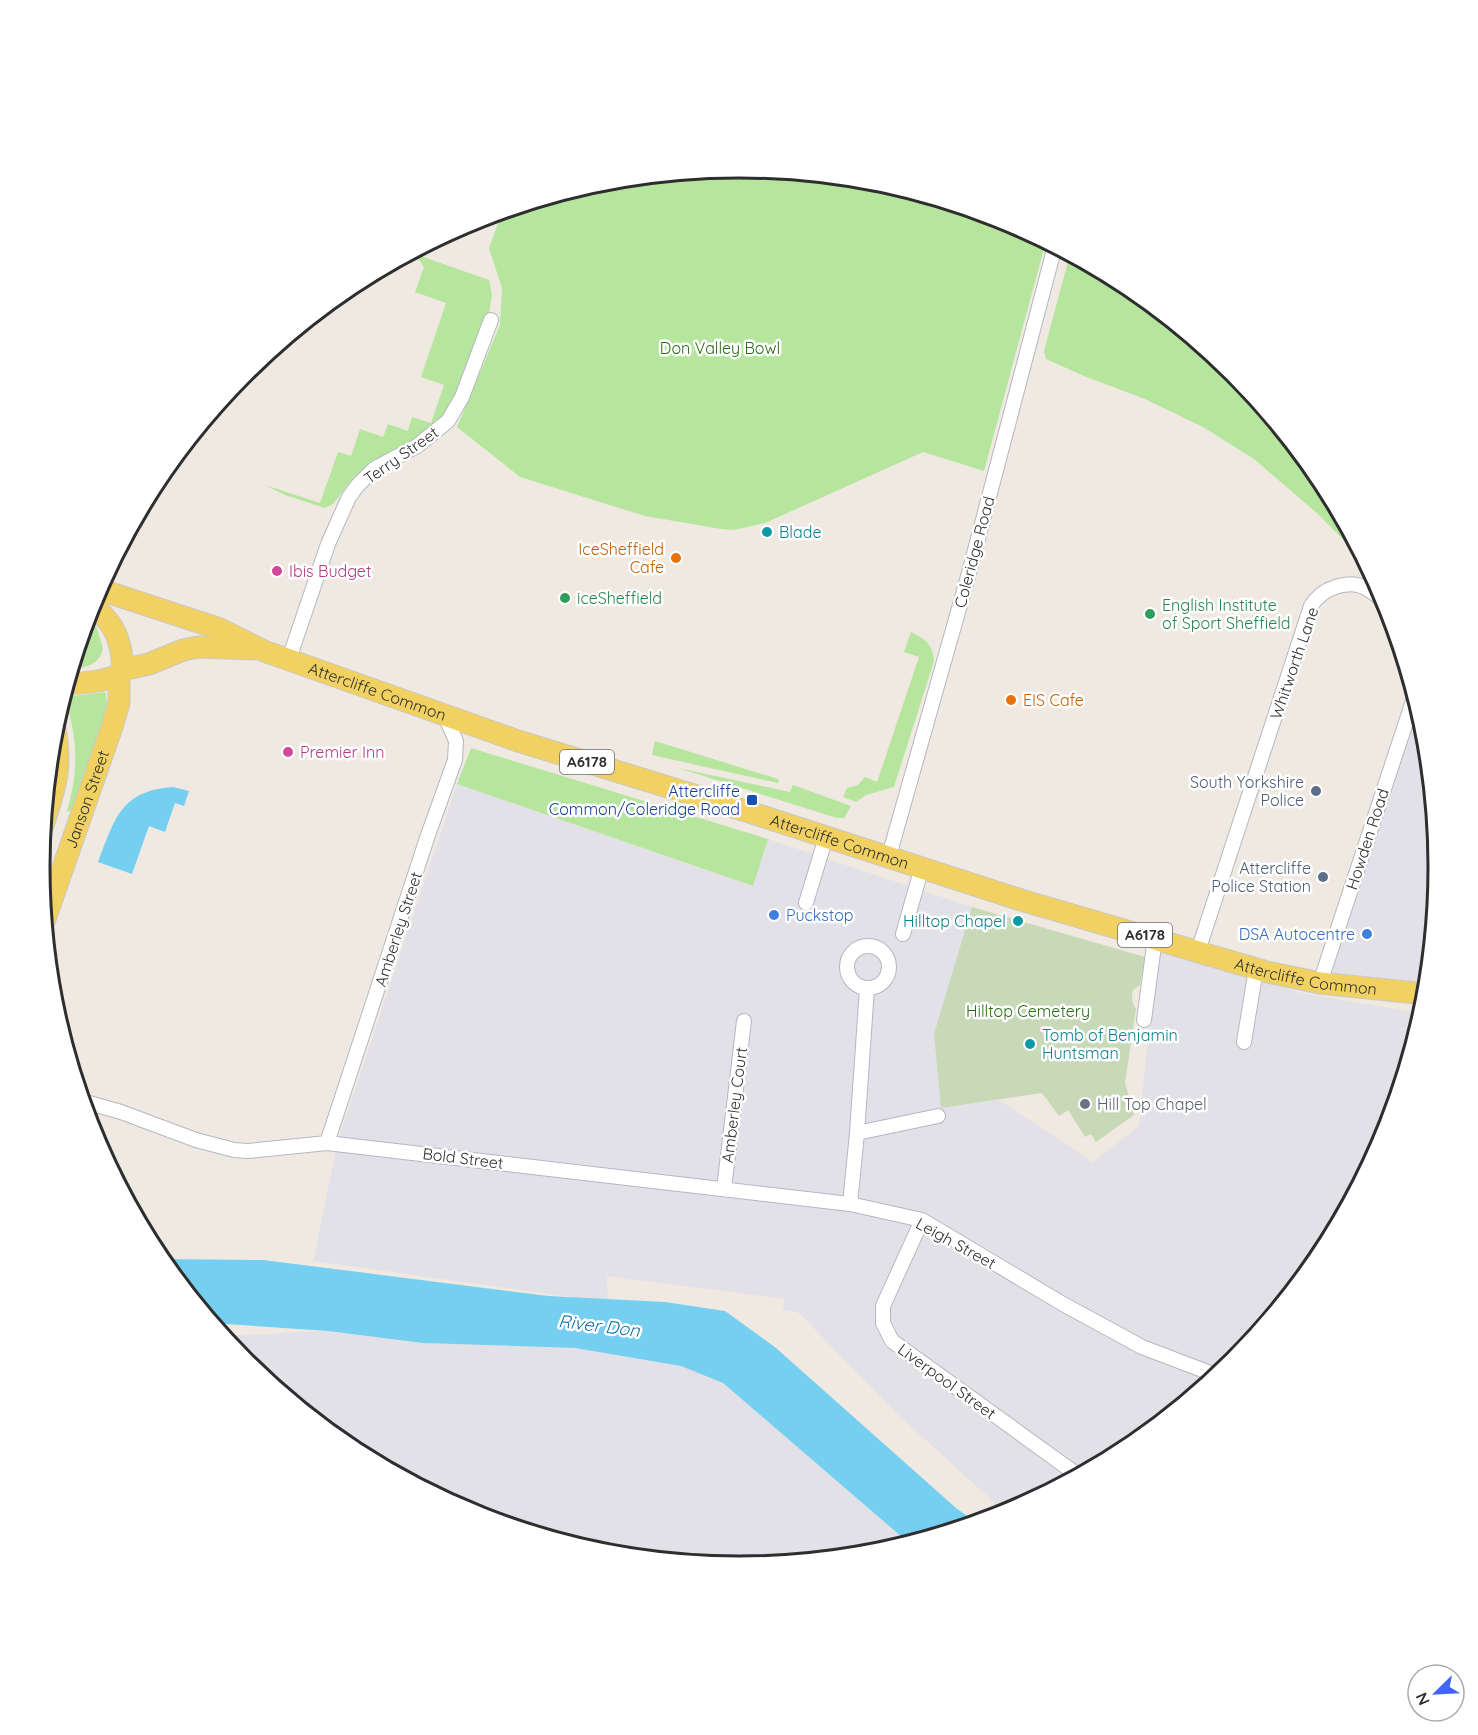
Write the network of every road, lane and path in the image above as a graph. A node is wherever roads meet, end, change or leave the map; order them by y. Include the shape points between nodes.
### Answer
1 (1053, 254) edge
2 (491, 320) dead end
3 (1369, 589) edge
4 (108, 592) edge
5 (99, 611) edge
6 (264, 651) junction
7 (289, 659) junction
8 (121, 672) junction
9 (75, 682) edge
10 (1410, 711) edge
11 (445, 716) junction
12 (59, 757) edge
13 (54, 787) edge
14 (826, 837) junction
15 (889, 856) junction
16 (922, 867) junction
17 (51, 903) edge
18 (806, 903) dead end
19 (903, 934) dead end
20 (1155, 938) junction
21 (1198, 951) junction
22 (1256, 969) junction
23 (1320, 984) junction
24 (867, 988) dead end
25 (1417, 993) edge
26 (1144, 1020) dead end
27 (744, 1021) dead end
28 (1244, 1042) dead end
29 (92, 1104) edge
30 (938, 1116) dead end
31 (857, 1133) junction
32 (327, 1143) junction
33 (724, 1189) junction
34 (850, 1204) junction
35 (922, 1220) junction
36 (1209, 1372) edge
37 (1072, 1471) edge

1 - 15 street, Coleridge Road
2 - 7 street, Terry Street via 462,397 448,421 417,446 374,470 349,496 328,544
3 - 21 street, Whitworth Lane via 1338,586 1321,594 1311,606
4 - 6 main road, Attercliffe Common / A6178 via 220,629
5 - 8 main road, Janson Street via 116,632
6 - 7 main road, Attercliffe Common / A6178
6 - 8 main road, Attercliffe Common / A6178 via 198,646
7 - 11 main road, Attercliffe Common / A6178
8 - 9 main road, A6178 via 96,681
8 - 17 main road, Janson Street via 119,703 112,727
10 - 23 street, Howden Road
11 - 14 main road, Attercliffe Common / A6178
11 - 32 street, Amberley Street via 456,741 455,760
12 - 13 main road, Janson Street
14 - 15 main road, Attercliffe Common / A6178
14 - 18 street
15 - 16 main road, Attercliffe Common / A6178
16 - 19 street
16 - 20 main road, Attercliffe Common / A6178
20 - 21 main road, Attercliffe Common / A6178
20 - 26 street
21 - 22 main road, Attercliffe Common / A6178
22 - 23 main road, Attercliffe Common / A6178
22 - 28 street
23 - 25 main road, Attercliffe Common / A6178
24 - 31 street
27 - 33 street, Amberley Court
29 - 32 street, Bold Street via 234,1150
30 - 31 street
31 - 34 street
32 - 33 street, Bold Street
33 - 34 street, Bold Street
34 - 35 street, Leigh Street
35 - 36 street, Leigh Street via 1142,1347
35 - 37 street, Liverpool Street via 883,1306 883,1323 892,1341

